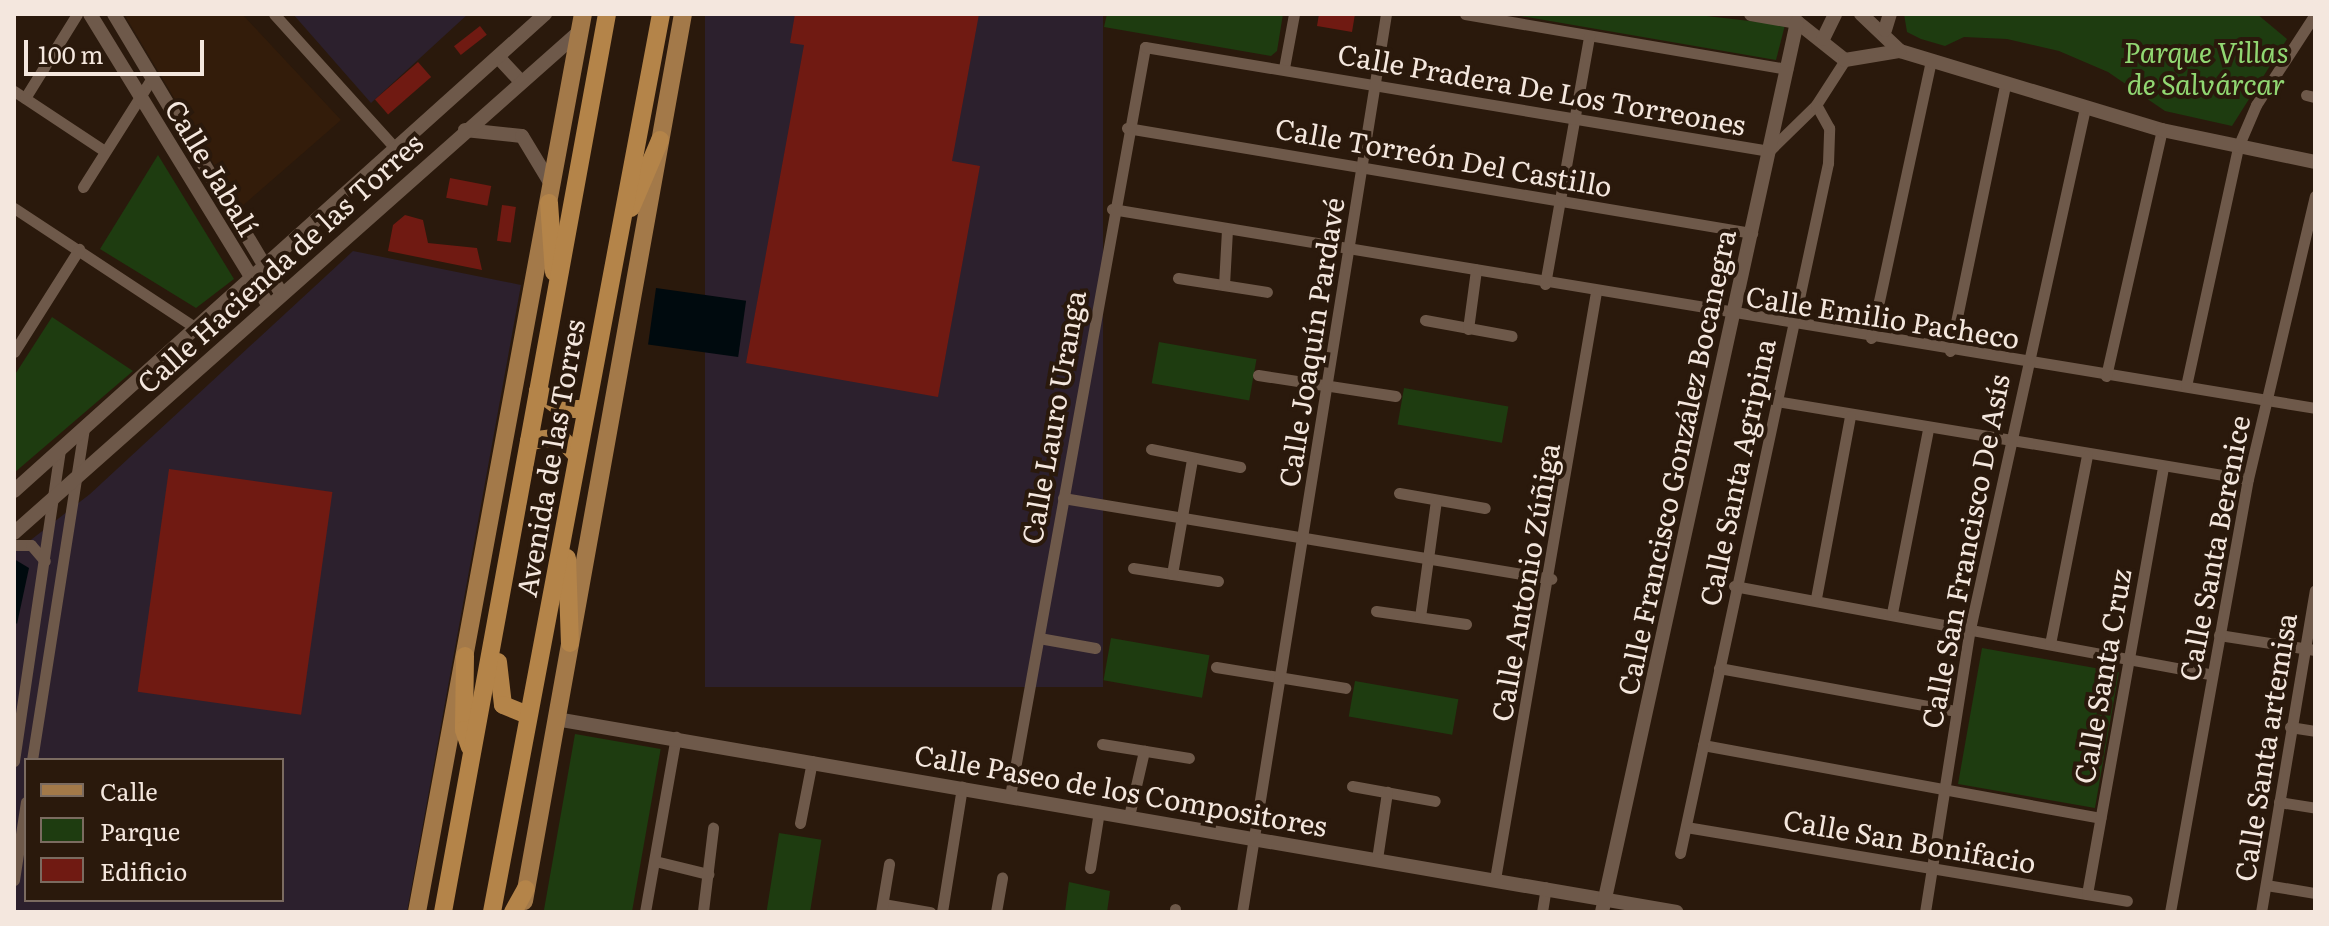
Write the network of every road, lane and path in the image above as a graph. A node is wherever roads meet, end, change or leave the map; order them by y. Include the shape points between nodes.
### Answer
1 (77, 14) edge
2 (90, 14) edge
3 (114, 14) edge
4 (274, 14) edge
5 (545, 14) edge
6 (607, 14) edge
7 (661, 14) edge
8 (683, 14) edge
9 (1294, 14) edge
10 (1386, 14) edge
11 (1465, 14) edge
12 (1751, 14) edge
13 (1835, 14) edge
14 (1863, 14) edge
15 (1890, 14) edge
16 (2315, 14) edge
17 (1797, 22) junction
18 (581, 23) edge
19 (1885, 30) junction
20 (1589, 36) junction
21 (1823, 39) junction
22 (1145, 47) joint
23 (1900, 51) junction
24 (498, 57) junction
25 (1845, 60) junction
26 (1930, 64) junction
27 (1284, 68) junction
28 (1787, 69) junction
29 (152, 78) junction
30 (521, 82) junction
31 (1374, 83) junction
32 (2005, 86) junction
33 (14, 91) edge
34 (139, 96) junction
35 (25, 98) junction
36 (1816, 105) junction
37 (2085, 108) junction
38 (1576, 118) junction
39 (1127, 128) junction
40 (465, 130) junction
41 (2162, 130) junction
42 (660, 140) junction
43 (2238, 147) junction
44 (103, 150) junction
45 (397, 150) junction
46 (1769, 151) junction
47 (2315, 162) edge
48 (1364, 164) junction
49 (83, 187) dead end
50 (550, 195) junction
51 (2315, 196) edge
52 (1563, 200) junction
53 (14, 208) edge
54 (1112, 209) junction
55 (1227, 229) junction
56 (1752, 233) junction
57 (617, 240) junction
58 (79, 249) junction
59 (1351, 249) junction
60 (264, 269) junction
61 (1476, 270) junction
62 (1178, 278) dead end
63 (251, 280) junction
64 (1545, 284) junction
65 (1224, 285) junction
66 (1267, 292) dead end
67 (1596, 292) junction
68 (281, 293) junction
69 (556, 298) junction
70 (268, 305) junction
71 (1734, 316) junction
72 (1425, 320) dead end
73 (193, 326) junction
74 (1793, 326) junction
75 (1468, 329) junction
76 (1512, 336) dead end
77 (1871, 338) junction
78 (1950, 351) junction
79 (14, 352) edge
80 (2026, 364) junction
81 (1258, 375) dead end
82 (2106, 376) junction
83 (1328, 386) junction
84 (2186, 386) junction
85 (538, 391) junction
86 (1395, 396) dead end
87 (1776, 401) junction
88 (2267, 401) junction
89 (2315, 408) edge
90 (585, 409) junction
91 (1850, 416) junction
92 (84, 427) junction
93 (1928, 429) junction
94 (529, 441) junction
95 (2008, 442) junction
96 (60, 449) junction
97 (1151, 449) dead end
98 (577, 455) junction
99 (2087, 456) junction
100 (1192, 459) junction
101 (1240, 467) dead end
102 (2163, 467) junction
103 (77, 478) junction
104 (2248, 479) junction
105 (14, 491) edge
106 (1399, 493) dead end
107 (55, 497) junction
108 (1063, 498) junction
109 (1436, 500) junction
110 (1485, 508) dead end
111 (1180, 517) junction
112 (566, 527) junction
113 (14, 533) edge
114 (1303, 535) junction
115 (14, 545) edge
116 (1428, 558) junction
117 (45, 561) junction
118 (1133, 568) dead end
119 (1172, 574) junction
120 (1551, 579) junction
121 (1218, 581) dead end
122 (1734, 586) junction
123 (2315, 590) edge
124 (501, 595) junction
125 (1816, 598) junction
126 (1376, 611) dead end
127 (1892, 613) junction
128 (1420, 617) junction
129 (1466, 624) dead end
130 (1970, 629) junction
131 (2219, 635) junction
132 (1039, 638) junction
133 (570, 643) junction
134 (2050, 644) junction
135 (1095, 648) dead end
136 (2309, 649) edge
137 (465, 656) junction
138 (2129, 658) junction
139 (1216, 667) dead end
140 (1719, 668) junction
141 (29, 671) junction
142 (48, 674) junction
143 (2211, 674) junction
144 (1279, 678) junction
145 (1345, 688) dead end
146 (1955, 711) junction
147 (528, 715) junction
148 (556, 719) junction
149 (2290, 727) junction
150 (2315, 731) edge
151 (676, 737) junction
152 (1102, 744) dead end
153 (1703, 745) junction
154 (473, 750) junction
155 (1144, 751) junction
156 (32, 758) edge
157 (1189, 758) dead end
158 (14, 761) edge
159 (812, 761) junction
160 (1352, 786) dead end
161 (1943, 786) junction
162 (962, 787) junction
163 (1387, 792) junction
164 (1010, 796) junction
165 (1435, 801) dead end
166 (2279, 802) junction
167 (2315, 808) edge
168 (1099, 811) junction
169 (24, 815) edge
170 (1129, 816) junction
171 (2100, 818) junction
172 (800, 823) dead end
173 (1686, 827) junction
174 (713, 828) dead end
175 (1254, 840) junction
176 (1680, 853) dead end
177 (1377, 859) junction
178 (655, 861) junction
179 (889, 864) dead end
180 (1090, 868) dead end
181 (1930, 869) junction
182 (708, 874) junction
183 (1002, 878) dead end
184 (1495, 879) junction
185 (14, 880) edge
186 (2266, 885) junction
187 (1546, 887) junction
188 (526, 889) junction
189 (2315, 893) edge
190 (2087, 894) junction
191 (2127, 901) dead end
192 (1603, 905) edge
193 (882, 908) edge
194 (703, 911) edge
195 (1668, 911) edge
196 (417, 912) edge
197 (443, 912) edge
198 (492, 912) edge
199 (513, 912) edge
200 (522, 912) edge
201 (645, 912) edge
202 (930, 912) edge
203 (942, 912) edge
204 (996, 912) edge
205 (1242, 912) edge
206 (1542, 912) edge
207 (1925, 912) edge
208 (2170, 912) edge
209 (2261, 912) edge

1 - 35 street
2 - 34 street, Calle Jabalí
3 - 29 street, Calle Jabalí
4 - 45 street
5 - 24 street, Calle Hacienda de las Torres
6 - 69 highway, Avenida de las Torres
7 - 57 highway, Avenida de las Torres
8 - 42 main road, Avenida de las Torres
9 - 27 street
10 - 31 street, Calle Joaquín Pardavé
11 - 20 street
12 - 17 street
13 - 21 street
14 - 19 street
15 - 19 street
16 - 43 street via 2256,105
17 - 21 street
17 - 28 street, Calle Francisco González Bocanegra
18 - 30 street, Calle Hacienda de las Torres
18 - 50 main road, Avenida de las Torres
19 - 23 street
20 - 28 street
20 - 38 street
21 - 25 street
22 - 27 street, Calle Pradera De Los Torreones
22 - 39 street, Calle Lauro Uranga
23 - 25 street
23 - 26 street
24 - 30 street
24 - 45 street, Calle Hacienda de las Torres
25 - 36 street, Calle Pradera De Los Torreones
26 - 32 street
26 - 77 street
27 - 31 street, Calle Pradera De Los Torreones
28 - 46 street, Calle Francisco González Bocanegra
29 - 34 street
29 - 60 street, Calle Jabalí
30 - 40 street, Calle Hacienda de las Torres
31 - 38 street, Calle Pradera De Los Torreones
31 - 48 street, Calle Joaquín Pardavé
32 - 37 street
32 - 78 street
33 - 35 street
34 - 44 street
34 - 63 street, Calle Jabalí
35 - 44 street
36 - 46 street, Calle Pradera De Los Torreones
36 - 74 street, Calle Santa Agripina via 1829,128 1828,163
37 - 41 street
37 - 80 street, Calle San Francisco De Asís
38 - 46 street, Calle Pradera De Los Torreones
38 - 52 street
39 - 48 street, Calle Torreón Del Castillo
39 - 54 street, Calle Lauro Uranga
40 - 50 street via 522,136 541,158
40 - 68 street, Calle Hacienda de las Torres
41 - 43 street
41 - 82 street
42 - 57 highway
42 - 133 main road, Avenida de las Torres
43 - 47 street
43 - 84 street
44 - 49 street
45 - 60 street, Calle Hacienda de las Torres
46 - 56 street, Calle Francisco González Bocanegra
48 - 52 street, Calle Torreón Del Castillo
48 - 59 street, Calle Joaquín Pardavé
50 - 69 highway
50 - 137 main road, Avenida de las Torres
51 - 88 street, Calle Santa Berenice
52 - 56 street, Calle Torreón Del Castillo
52 - 64 street
53 - 58 street
54 - 55 street, Calle Emilio Pacheco
54 - 108 street, Calle Lauro Uranga
55 - 59 street, Calle Emilio Pacheco
55 - 65 street
56 - 71 street, Calle Francisco González Bocanegra
57 - 90 highway, Avenida de las Torres
58 - 73 street
58 - 79 street
59 - 61 street, Calle Emilio Pacheco
59 - 83 street, Calle Joaquín Pardavé
60 - 63 street, Calle Hacienda de las Torres
60 - 68 street, Calle Jabalí
61 - 64 street, Calle Emilio Pacheco
61 - 75 street
62 - 65 street
63 - 70 street, Calle Jabalí
63 - 73 street, Calle Hacienda de las Torres
64 - 67 street, Calle Emilio Pacheco
65 - 66 street
67 - 71 street, Calle Emilio Pacheco
67 - 120 street, Calle Antonio Zúñiga
68 - 70 street, Calle Hacienda de las Torres
69 - 85 highway, Avenida de las Torres
70 - 103 street, Calle Hacienda de las Torres
71 - 74 street, Calle Emilio Pacheco
71 - 192 street, Calle Francisco González Bocanegra
72 - 75 street
73 - 92 street, Calle Hacienda de las Torres
74 - 77 street, Calle Emilio Pacheco
74 - 87 street, Calle Santa Agripina
75 - 76 street
77 - 78 street, Calle Emilio Pacheco
78 - 80 street, Calle Emilio Pacheco
80 - 82 street, Calle Emilio Pacheco
80 - 95 street, Calle San Francisco De Asís
81 - 83 street
82 - 84 street, Calle Emilio Pacheco
83 - 86 street
83 - 114 street, Calle Joaquín Pardavé
84 - 88 street, Calle Emilio Pacheco
85 - 90 highway via 562,409
85 - 94 highway, Avenida de las Torres
87 - 91 street
87 - 122 street, Calle Santa Agripina
88 - 89 street, Calle Emilio Pacheco
88 - 104 street, Calle Santa Berenice
90 - 98 highway, Avenida de las Torres
91 - 93 street
91 - 125 street
92 - 96 street, Calle Hacienda de las Torres
92 - 103 street
93 - 95 street
93 - 127 street
94 - 98 highway via 560,437
94 - 124 highway, Avenida de las Torres
95 - 99 street
95 - 130 street, Calle San Francisco De Asís
96 - 105 street, Calle Hacienda de las Torres
96 - 107 street
97 - 100 street
98 - 112 highway, Avenida de las Torres
99 - 102 street
99 - 134 street
100 - 101 street
100 - 111 street
102 - 104 street
102 - 138 street, Calle Santa Cruz
103 - 107 street, Calle Hacienda de las Torres
103 - 142 street
104 - 131 street, Calle Santa Berenice
106 - 109 street
107 - 113 street, Calle Hacienda de las Torres
107 - 117 street
108 - 111 street
108 - 132 street, Calle Lauro Uranga
109 - 110 street
109 - 116 street
111 - 114 street
111 - 119 street
112 - 133 highway
112 - 147 highway, Avenida de las Torres
114 - 116 street
114 - 144 street, Calle Joaquín Pardavé
115 - 117 street via 31,545
116 - 120 street
116 - 128 street
117 - 141 street
118 - 119 street
119 - 121 street
120 - 184 street, Calle Antonio Zúñiga
122 - 125 street
122 - 140 street, Calle Santa Agripina
123 - 136 street, Calle Santa artemisa
124 - 147 highway via 498,697 509,710
124 - 154 highway, Avenida de las Torres
125 - 127 street
126 - 128 street
127 - 130 street
128 - 129 street
130 - 134 street
130 - 146 street, Calle San Francisco De Asís
131 - 136 street
131 - 143 street, Calle Santa Berenice
132 - 135 street
132 - 164 street, Calle Lauro Uranga
133 - 148 main road, Avenida de las Torres
134 - 138 street
136 - 149 street, Calle Santa artemisa
137 - 154 highway via 464,735
137 - 196 main road, Avenida de las Torres
138 - 143 street
138 - 171 street, Calle Santa Cruz
139 - 144 street
140 - 146 street
140 - 153 street, Calle Santa Agripina
141 - 142 street
141 - 158 street
142 - 156 street
143 - 208 street, Calle Santa Berenice
144 - 145 street
144 - 175 street, Calle Joaquín Pardavé
146 - 161 street, Calle San Francisco De Asís
147 - 198 highway, Avenida de las Torres
148 - 151 street, Calle Paseo de los Compositores
148 - 188 main road, Avenida de las Torres
149 - 150 street
149 - 166 street, Calle Santa artemisa
151 - 159 street, Calle Paseo de los Compositores
151 - 178 street
152 - 155 street
153 - 161 street
153 - 173 street, Calle Santa Agripina
154 - 197 highway, Avenida de las Torres
155 - 157 street
155 - 170 street
159 - 162 street, Calle Paseo de los Compositores
159 - 172 street
160 - 163 street
161 - 171 street
161 - 181 street, Calle San Francisco De Asís
162 - 164 street, Calle Paseo de los Compositores
162 - 203 street
163 - 165 street
163 - 177 street
164 - 168 street, Calle Paseo de los Compositores
166 - 167 street
166 - 186 street, Calle Santa artemisa
168 - 170 street, Calle Paseo de los Compositores
168 - 180 street
169 - 185 street
170 - 175 street, Calle Paseo de los Compositores
171 - 190 street, Calle Santa Cruz
173 - 176 street, Calle Santa Agripina
173 - 181 street, Calle San Bonifacio
174 - 182 street
175 - 177 street, Calle Paseo de los Compositores
175 - 205 street, Calle Joaquín Pardavé
177 - 184 street, Calle Paseo de los Compositores
178 - 182 street
178 - 201 street
179 - 193 street
181 - 190 street, Calle San Bonifacio
181 - 207 street, Calle San Francisco De Asís
182 - 194 street
183 - 204 street
184 - 187 street, Calle Paseo de los Compositores
186 - 189 street
186 - 209 street, Calle Santa artemisa
187 - 192 street, Calle Paseo de los Compositores
187 - 206 street
188 - 199 highway
188 - 200 main road, Avenida de las Torres
190 - 191 street, Calle San Bonifacio
192 - 195 street, Calle Paseo de los Compositores
193 - 202 street

